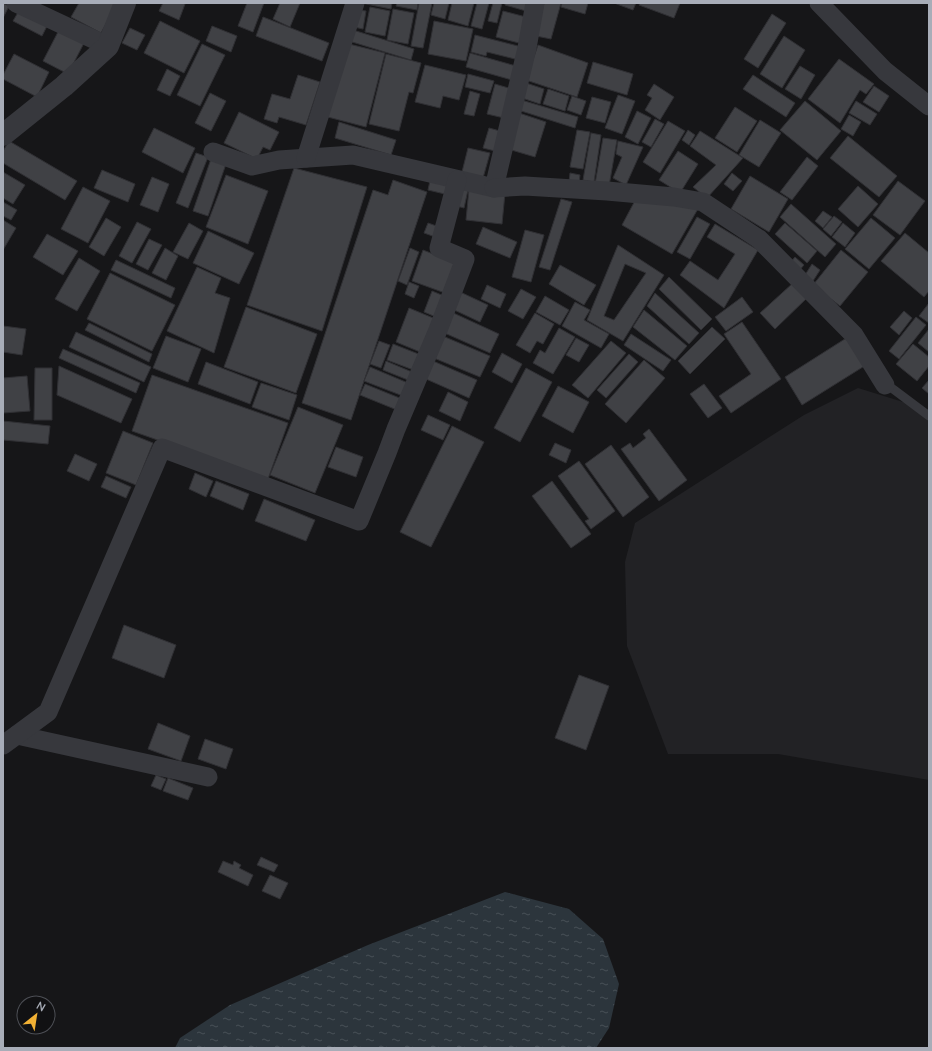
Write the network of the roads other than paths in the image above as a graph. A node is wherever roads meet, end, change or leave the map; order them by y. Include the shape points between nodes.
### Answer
1 (16, 3) edge
2 (125, 3) edge
3 (355, 3) edge
4 (535, 3) edge
5 (819, 3) edge
6 (108, 46) junction
7 (929, 106) edge
8 (3, 135) edge
9 (213, 152) dead end
10 (306, 158) junction
11 (457, 180) junction
12 (494, 188) junction
13 (889, 387) joint
14 (929, 416) edge
15 (10, 740) edge
16 (208, 777) dead end

1 - 6 street
2 - 6 street
3 - 10 street
4 - 12 street
5 - 7 street via 885,72
6 - 8 street via 64,86
9 - 10 street via 252,166
10 - 11 street via 353,155
11 - 12 street
11 - 15 street via 439,248 465,259 388,453 358,521 162,448 48,712
12 - 13 street via 525,186 607,191 674,196 703,202 759,239 854,335
13 - 14 lane
15 - 16 street

